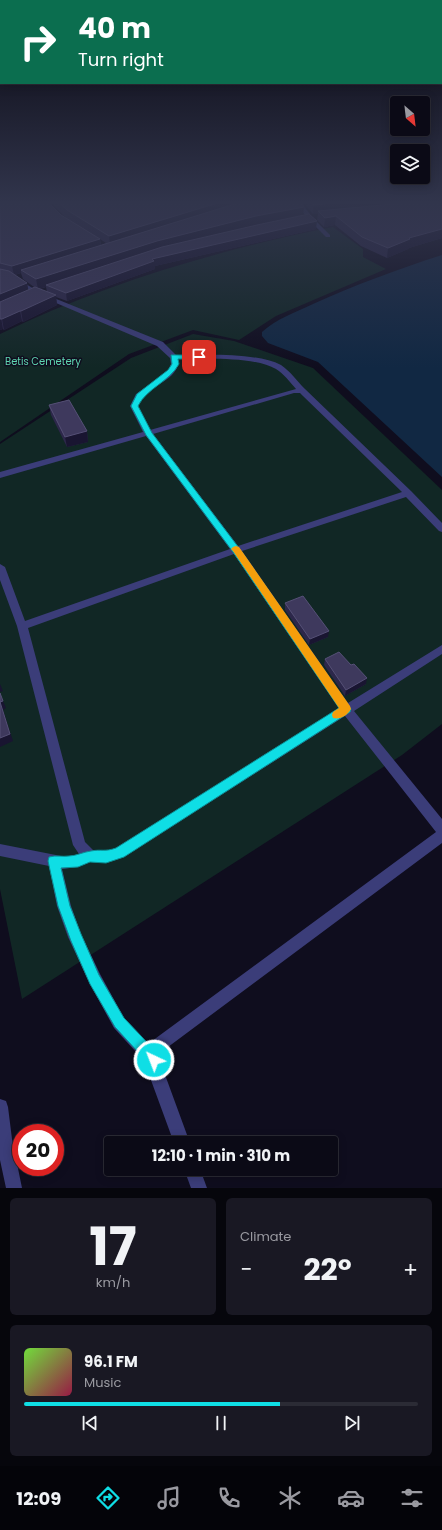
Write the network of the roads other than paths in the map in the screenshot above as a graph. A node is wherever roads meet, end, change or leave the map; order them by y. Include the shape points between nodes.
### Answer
1 (0, 275) edge
2 (22, 277) edge
3 (14, 279) junction
4 (174, 356) junction
5 (302, 391) junction
6 (148, 433) junction
7 (0, 475) edge
8 (408, 493) junction
9 (442, 530) edge
10 (236, 550) junction
11 (0, 567) edge
12 (22, 626) junction
13 (442, 649) edge
14 (346, 709) junction
15 (442, 829) edge
16 (442, 836) edge
17 (0, 850) edge
18 (90, 856) junction
19 (54, 861) junction
20 (154, 1060) junction
21 (0, 1107) edge
22 (179, 1136) edge
23 (2, 1140) edge
24 (194, 1176) edge
25 (14, 1188) edge
26 (198, 1188) edge

1 - 3 street
2 - 3 street
3 - 4 street via 37,293 160,344
4 - 5 street via 267,363 288,374
4 - 6 street via 176,364 171,372 139,396 134,406
5 - 6 street via 294,391
5 - 8 street
6 - 7 street
6 - 10 street
8 - 9 street
8 - 10 street
10 - 12 street
10 - 14 street
11 - 12 street
12 - 18 street via 79,845
13 - 14 street
14 - 15 street
14 - 18 street via 119,853 106,857
16 - 20 street via 157,1046
17 - 19 street
18 - 19 street via 78,861
19 - 20 street via 64,906 95,979 119,1023
20 - 22 street
21 - 23 street
23 - 25 street
24 - 26 street

